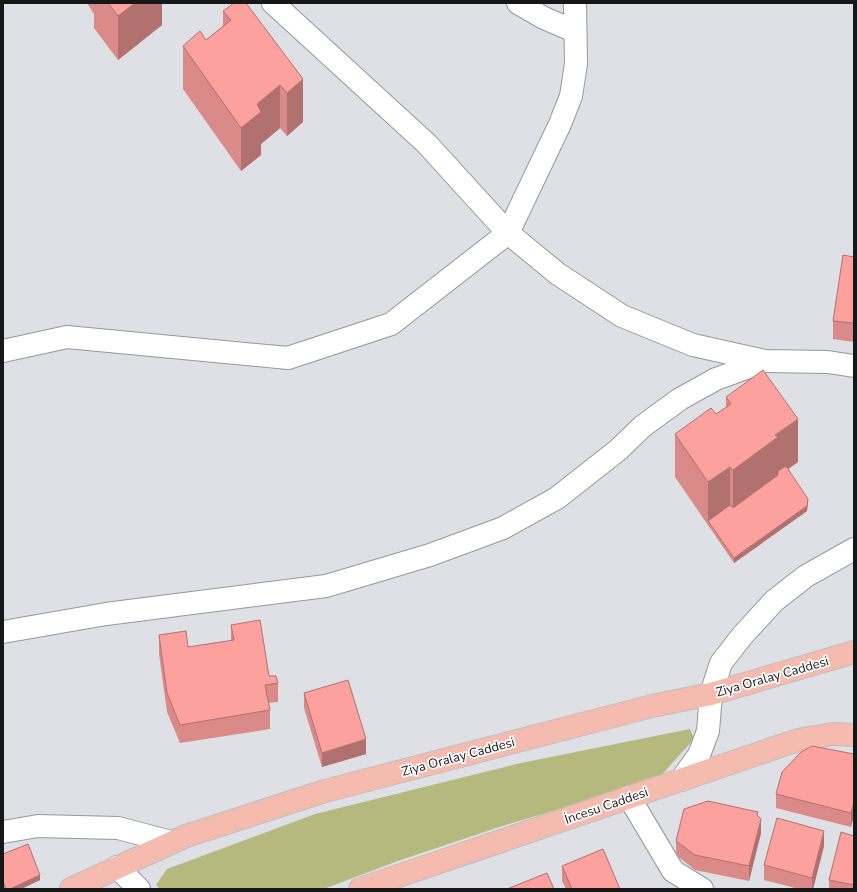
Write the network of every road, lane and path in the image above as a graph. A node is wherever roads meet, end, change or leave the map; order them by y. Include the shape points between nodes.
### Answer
1 (273, 3) edge
2 (518, 3) edge
3 (575, 3) edge
4 (574, 31) junction
5 (508, 233) junction
6 (3, 351) edge
7 (765, 361) junction
8 (854, 366) edge
9 (854, 550) edge
10 (3, 632) edge
11 (854, 652) edge
12 (711, 694) junction
13 (854, 735) edge
14 (681, 780) junction
15 (629, 797) junction
16 (3, 832) edge
17 (171, 842) junction
18 (117, 866) junction
19 (71, 889) edge
20 (139, 889) edge
21 (360, 889) edge
22 (702, 889) edge

1 - 5 street via 428,144
2 - 4 street
3 - 4 street
4 - 5 street via 576,64 569,103
5 - 6 street via 391,324 288,358 67,338
5 - 7 street via 558,274 622,316 694,345
7 - 8 street via 828,362
7 - 10 street via 716,379 680,399 643,426 618,450 557,498 503,528 437,552 326,586 106,614
9 - 12 street via 806,576 774,601 721,663
11 - 12 main road, Ziya Oralay Caddesi
12 - 14 street via 708,731 699,755
12 - 17 main road, Ziya Oralay Caddesi via 652,706 325,791
13 - 14 main road, İncesu Caddesi via 833,734 798,740
14 - 15 main road, İncesu Caddesi
15 - 21 main road, İncesu Caddesi
15 - 22 street via 673,871
16 - 17 street via 38,826 118,828
17 - 18 main road, Ziya Oralay Caddesi
18 - 19 main road, Ziya Oralay Caddesi
18 - 20 street

